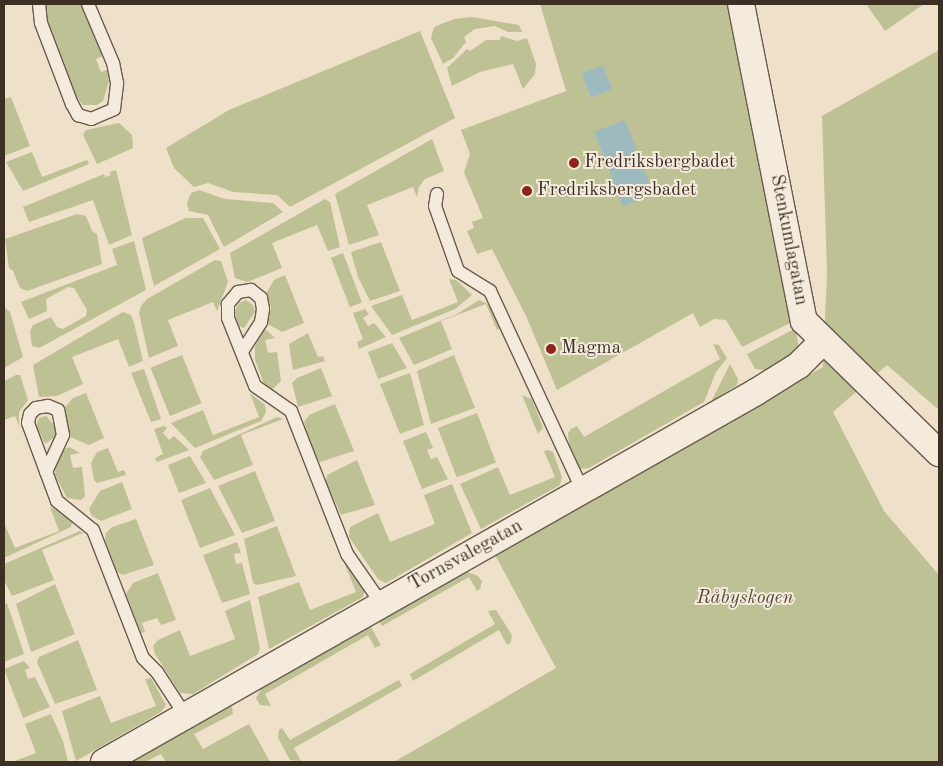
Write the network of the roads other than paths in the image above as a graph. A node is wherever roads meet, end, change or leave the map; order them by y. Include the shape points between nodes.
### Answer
1 (39, 4) edge
2 (88, 4) edge
3 (741, 4) edge
4 (437, 194) dead end
5 (823, 341) junction
6 (243, 350) dead end
7 (939, 453) edge
8 (46, 472) junction
9 (583, 491) junction
10 (381, 603) junction
11 (185, 715) junction
12 (104, 762) edge

1 - 2 lane via 41,23 72,104 78,115 91,119 114,109 117,83 113,63
3 - 5 street, Stenkumlagatan via 804,320
4 - 9 lane via 435,206 458,271 490,291
5 - 7 street, Stenkumlagatan
5 - 9 street, Tornsvalegatan via 799,366
6 - 10 lane via 255,386 291,411 347,554
8 - 8 lane via 63,435 58,410 48,406 36,408 30,414 28,424
8 - 11 lane via 57,501 93,530 143,658 157,672
9 - 10 street, Tornsvalegatan
10 - 11 street, Tornsvalegatan
11 - 12 street, Tornsvalegatan

